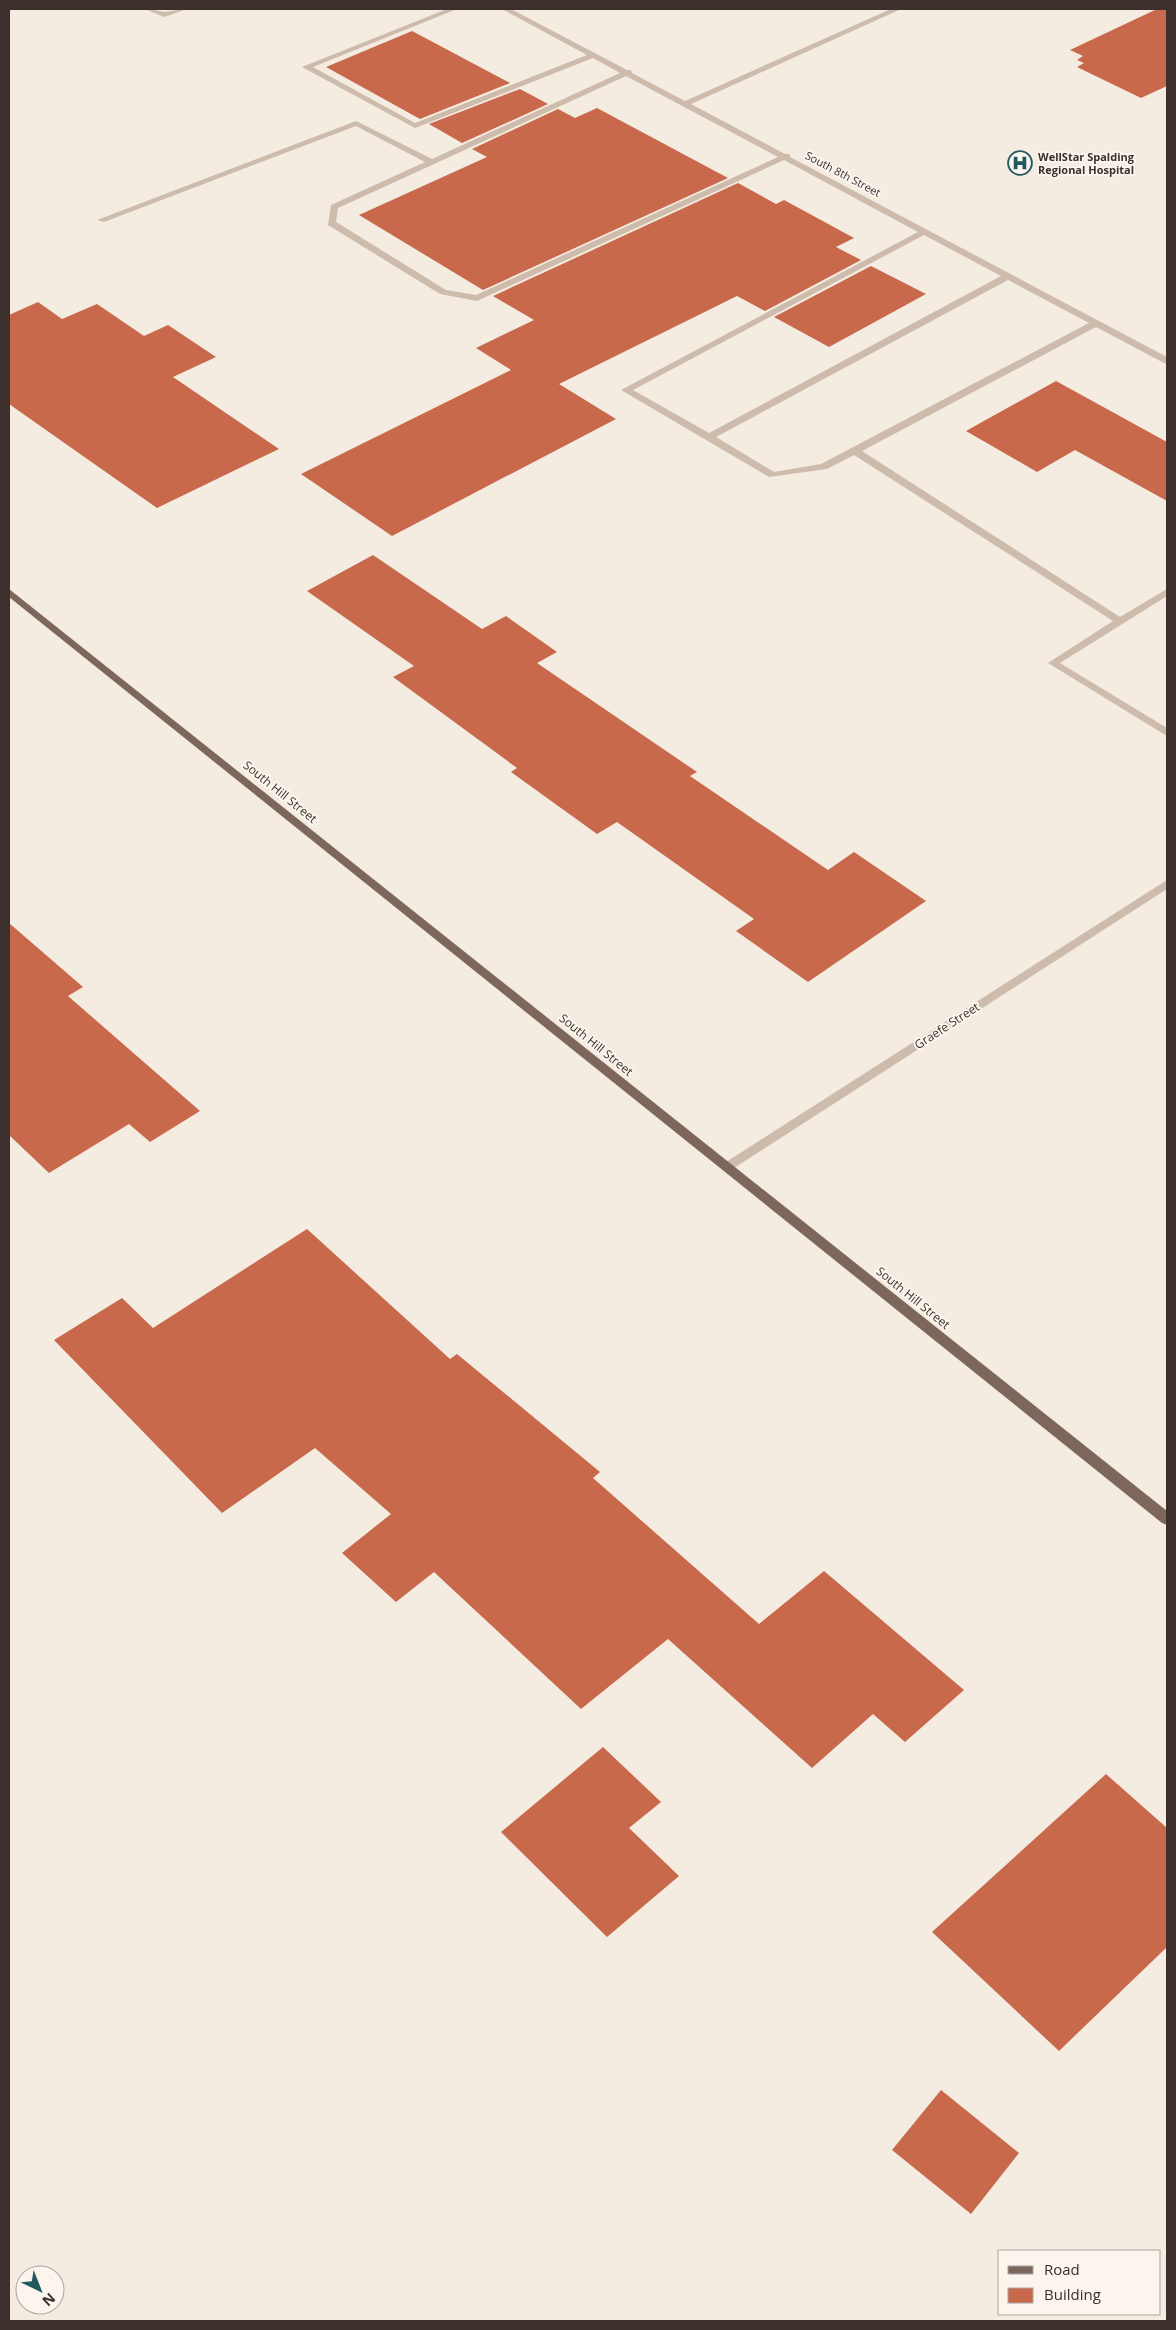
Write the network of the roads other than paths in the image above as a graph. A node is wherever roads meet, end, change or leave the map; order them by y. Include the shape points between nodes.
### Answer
1 (149, 9) edge
2 (183, 9) edge
3 (453, 9) edge
4 (506, 9) edge
5 (897, 9) edge
6 (594, 54) junction
7 (628, 72) junction
8 (687, 103) junction
9 (787, 156) junction
10 (431, 162) junction
11 (101, 220) dead end
12 (926, 231) junction
13 (1009, 276) junction
14 (1097, 323) junction
15 (1167, 361) edge
16 (709, 437) junction
17 (854, 451) junction
18 (9, 592) edge
19 (1167, 592) edge
20 (1120, 621) junction
21 (1167, 733) edge
22 (1167, 884) edge
23 (726, 1167) junction
24 (1167, 1519) edge

1 - 2 street via 164,15
3 - 6 street via 306,67 415,126
4 - 6 street, South 8th Street
5 - 8 street
6 - 7 street, South 8th Street
7 - 8 street, South 8th Street
7 - 10 street
8 - 9 street, South 8th Street
9 - 10 street via 477,298 443,292 331,222 334,207
9 - 12 street, South 8th Street
10 - 11 street via 356,123
12 - 13 street, South 8th Street
12 - 16 street via 626,390
13 - 14 street, South 8th Street
13 - 16 street
14 - 15 street, South 8th Street
14 - 17 street
16 - 17 street via 772,475 824,467
17 - 20 street
18 - 23 main road, South Hill Street
19 - 20 street
20 - 21 street via 1053,663
22 - 23 street, Graefe Street
23 - 24 main road, South Hill Street

